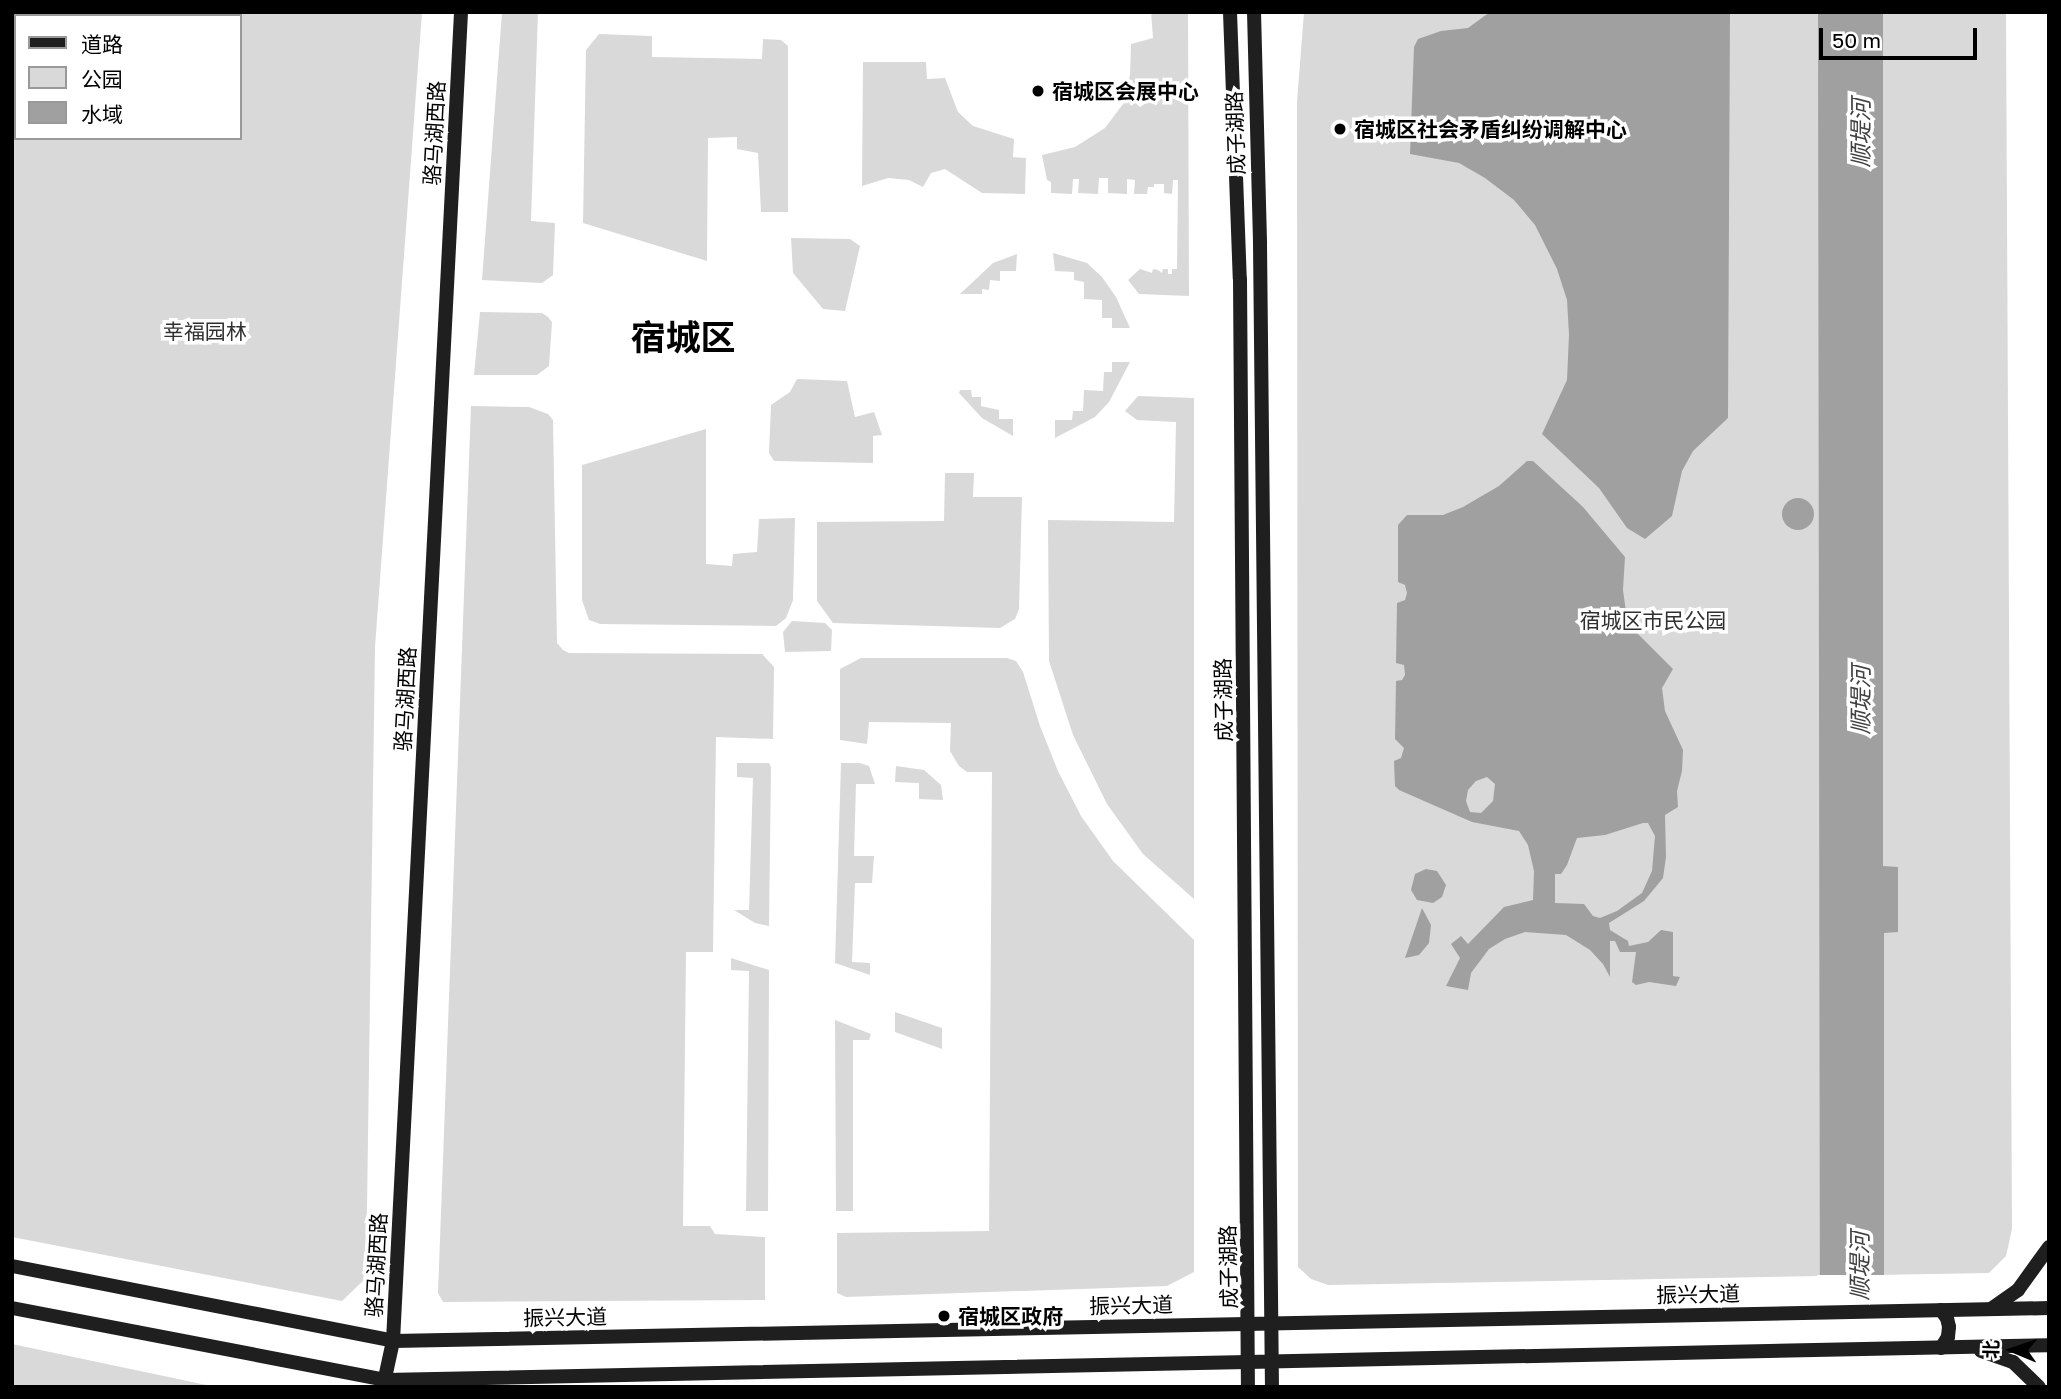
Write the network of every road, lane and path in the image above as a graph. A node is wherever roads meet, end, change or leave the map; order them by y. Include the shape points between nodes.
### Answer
1 (461, 12) edge
2 (1230, 12) edge
3 (1254, 12) edge
4 (2049, 1247) edge
5 (12, 1266) edge
6 (12, 1308) edge
7 (2049, 1308) edge
8 (1990, 1309) junction
9 (1941, 1310) junction
10 (1249, 1323) junction
11 (1274, 1323) junction
12 (393, 1341) junction
13 (2049, 1345) edge
14 (1969, 1347) junction
15 (1941, 1348) junction
16 (1273, 1361) junction
17 (1249, 1362) junction
18 (384, 1383) edge
19 (1248, 1387) edge
20 (1272, 1387) edge
21 (2039, 1387) edge

1 - 12 main road, 骆马湖西路
2 - 10 main road, 成子湖路 via 1240,279
3 - 11 main road, 成子湖路
4 - 8 main road via 2018,1290
5 - 12 main road, 振兴大道
6 - 18 main road
7 - 8 main road, 振兴大道
8 - 9 main road, 振兴大道
9 - 11 main road, 振兴大道
9 - 15 main road via 1949,1327
10 - 11 main road, 振兴大道
10 - 12 main road, 振兴大道
10 - 17 main road, 成子湖路
11 - 16 main road, 成子湖路
12 - 18 main road, 骆马湖西路
13 - 14 main road
14 - 15 main road
14 - 21 main road via 2013,1362
15 - 16 main road
16 - 17 main road
16 - 20 main road, 成子湖路
17 - 18 main road
17 - 19 main road, 成子湖路

